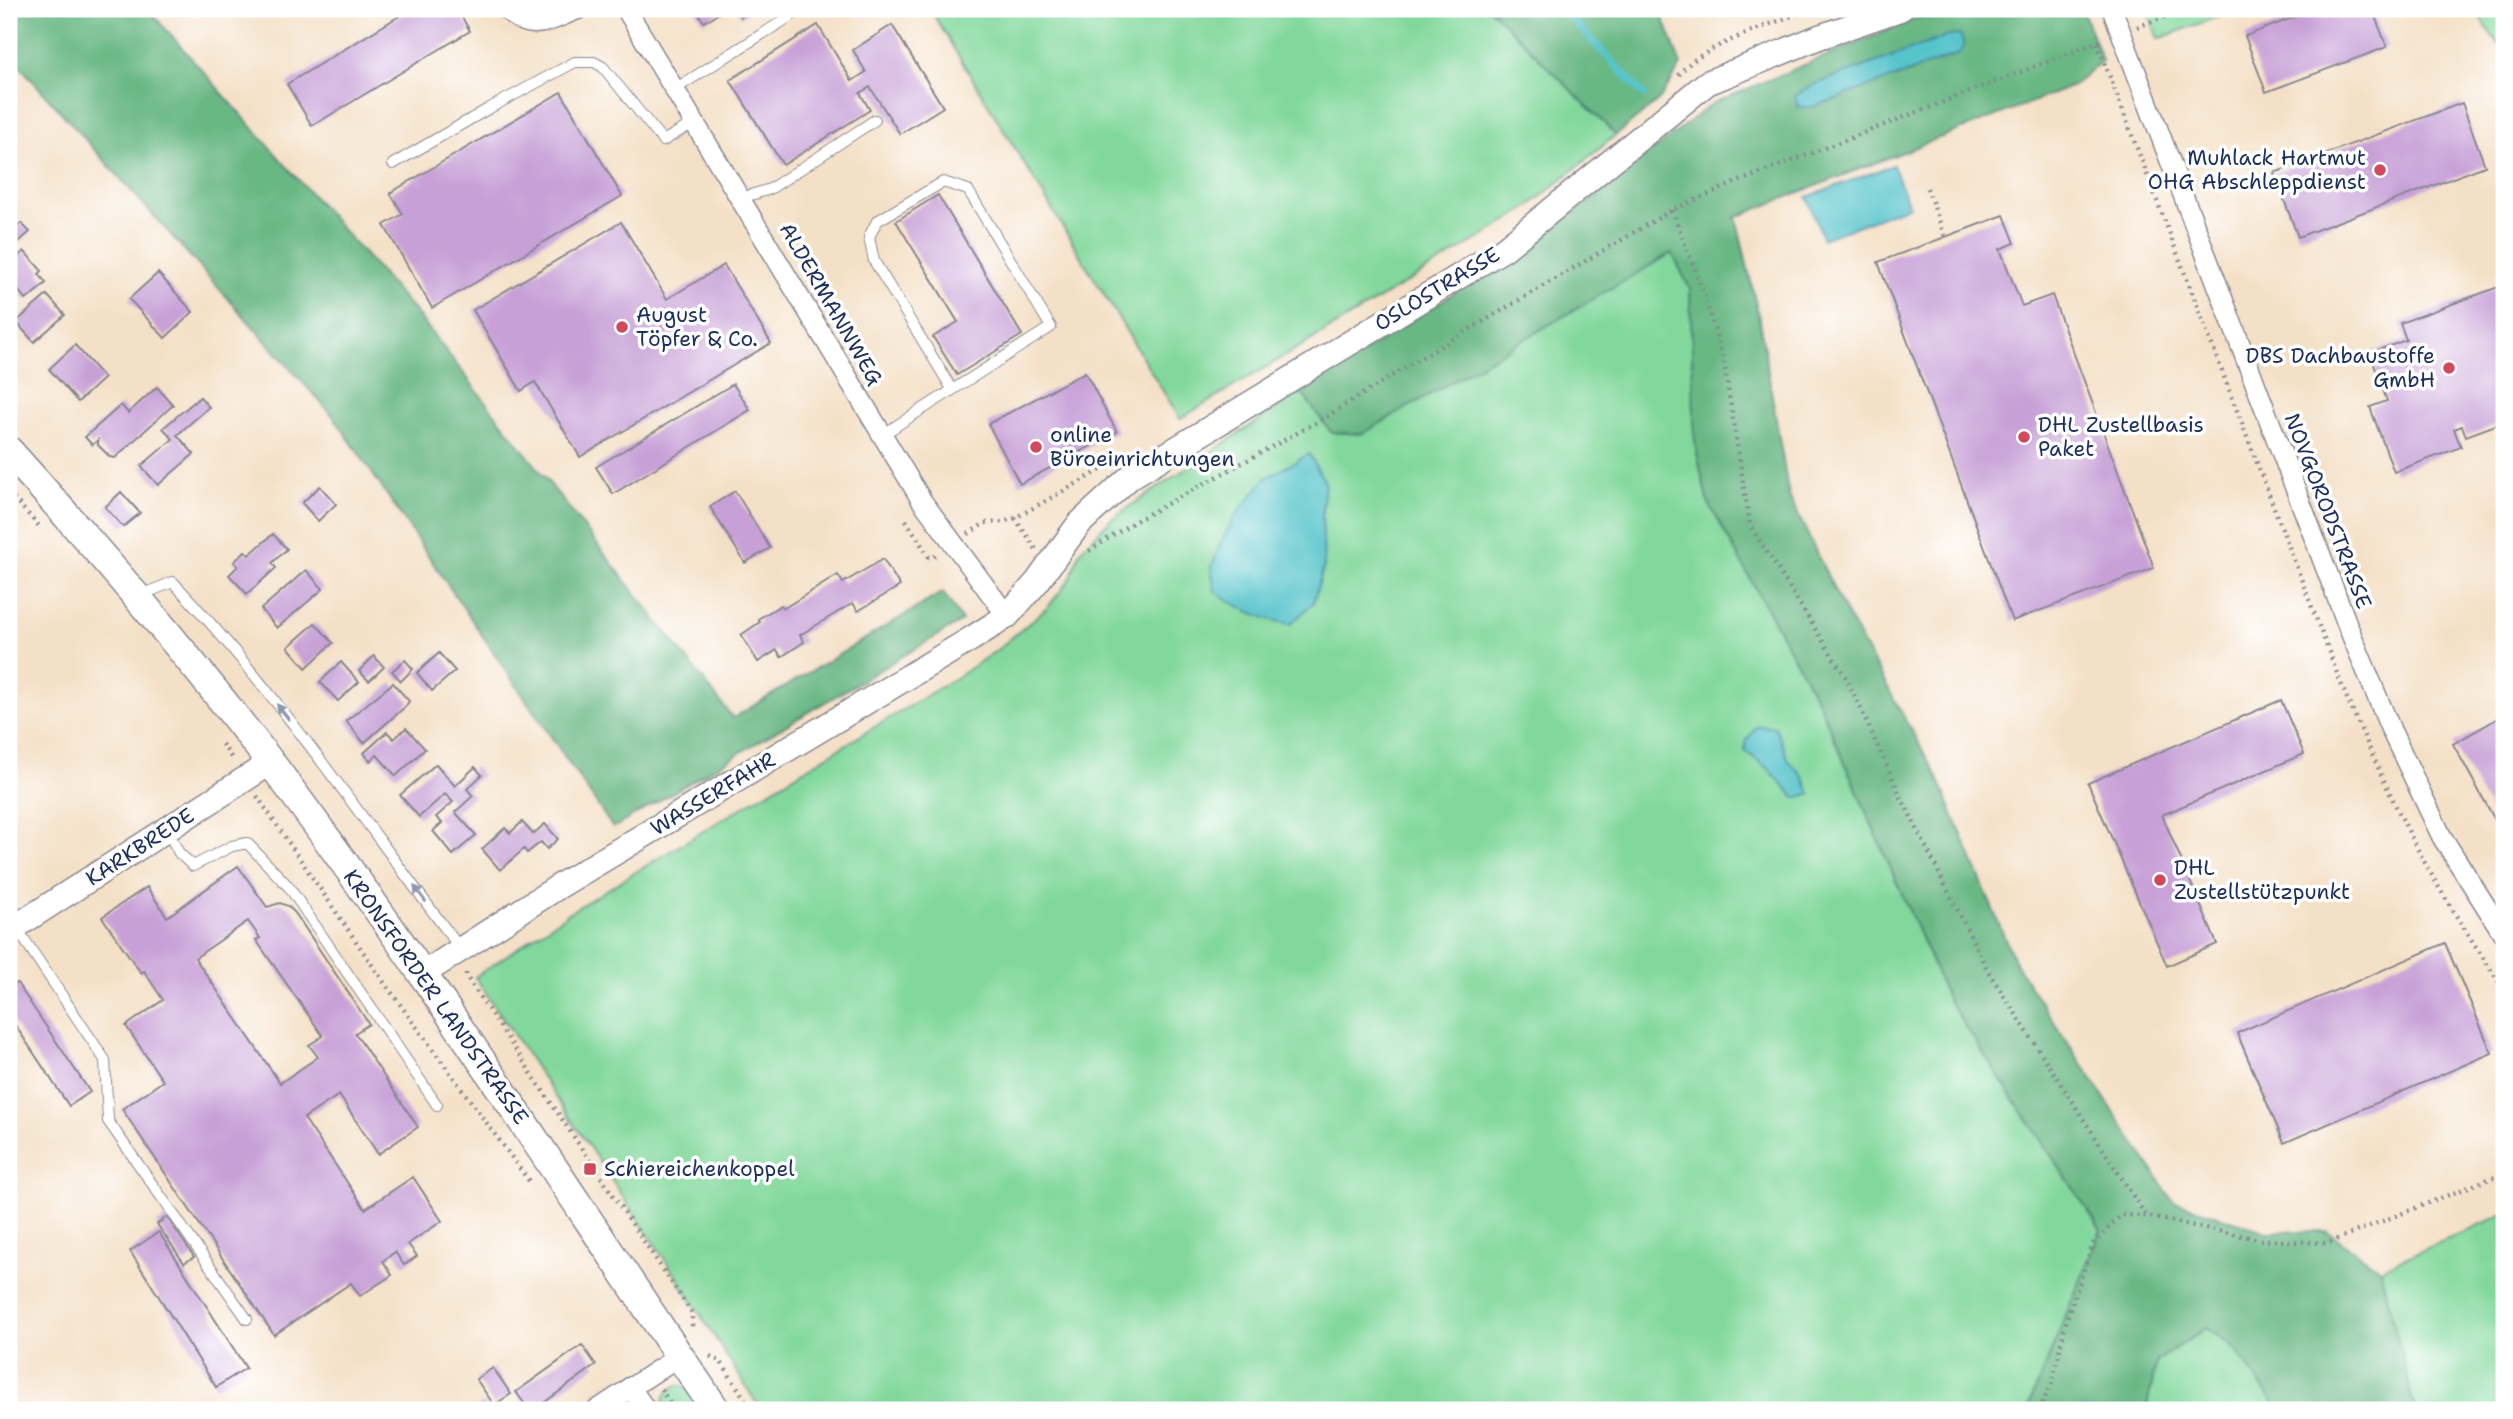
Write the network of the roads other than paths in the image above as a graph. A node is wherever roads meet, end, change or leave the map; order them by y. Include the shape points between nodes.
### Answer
1 (506, 9) edge
2 (579, 9) edge
3 (626, 9) edge
4 (802, 9) edge
5 (1900, 9) edge
6 (2112, 9) edge
7 (675, 89) junction
8 (875, 120) dead end
9 (695, 122) junction
10 (393, 164) dead end
11 (741, 198) junction
12 (952, 389) junction
13 (882, 435) junction
14 (9, 451) edge
15 (138, 596) junction
16 (1007, 615) junction
17 (270, 763) junction
18 (166, 830) junction
19 (12, 929) edge
20 (2504, 935) edge
21 (464, 958) junction
22 (421, 975) junction
23 (437, 1105) dead end
24 (247, 1319) dead end
25 (679, 1356) junction
26 (630, 1387) junction
27 (597, 1410) edge
28 (646, 1410) edge
29 (716, 1410) edge

1 - 2 street via 528,24
3 - 7 street, ALDERMANNWEG
4 - 7 lane
5 - 16 street, OSLOSTRASSE via 1707,83 1504,249 1130,477 1079,524
6 - 20 street, NOVGORODSTRASSE via 2391,730 2442,837
7 - 9 street, ALDERMANNWEG
8 - 11 lane via 770,189
9 - 10 lane via 663,141 603,67 575,62
9 - 11 street, ALDERMANNWEG
11 - 13 street, ALDERMANNWEG
12 - 12 lane via 1051,327 968,190 943,181 877,221 869,237 874,261
12 - 13 lane
13 - 16 street, ALDERMANNWEG via 922,501
14 - 15 main road, KRONSFORDER LANDSTRASSE
15 - 17 main road, KRONSFORDER LANDSTRASSE
21 -> 15 lane via 341,786 219,631 173,582
16 - 21 street, WASSERFAHR via 561,885
17 - 18 street, KARKBREDE
17 - 22 main road, KRONSFORDER LANDSTRASSE
18 - 19 street, KARKBREDE
18 - 23 lane via 193,866 247,843 289,887
19 - 24 lane via 104,1060 108,1121
21 - 22 street, WASSERFAHR
22 - 25 main road, KRONSFORDER LANDSTRASSE
25 - 26 street
25 - 29 main road, KRONSFORDER LANDSTRASSE
26 - 27 street
26 - 28 street

